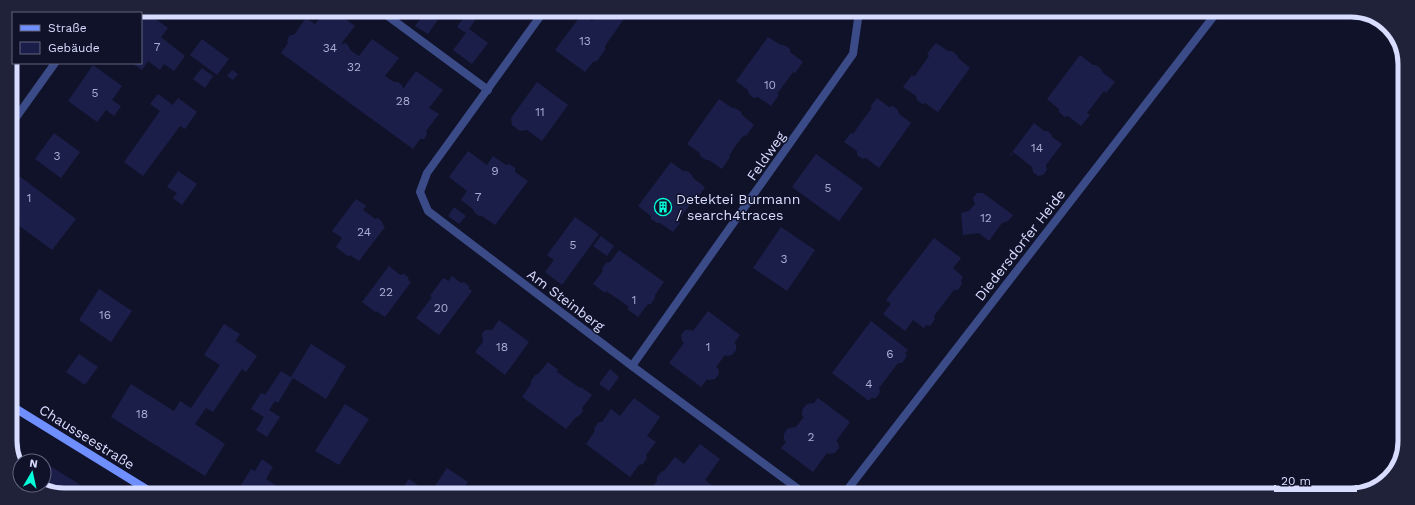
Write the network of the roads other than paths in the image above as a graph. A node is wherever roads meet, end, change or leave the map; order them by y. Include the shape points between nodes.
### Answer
1 (389, 17) edge
2 (540, 17) edge
3 (858, 17) edge
4 (1213, 17) edge
5 (54, 64) edge
6 (488, 90) junction
7 (17, 116) edge
8 (632, 366) junction
9 (17, 409) edge
10 (145, 488) edge
11 (796, 488) edge
12 (849, 488) edge

1 - 6 street
2 - 6 street, Am Steinberg
3 - 8 street, Feldweg via 853,54
4 - 12 street, Diedersdorfer Heide
5 - 7 street
6 - 8 street, Am Steinberg via 427,173 420,192 428,212
8 - 11 street, Am Steinberg
9 - 10 main road, Chausseestraße

